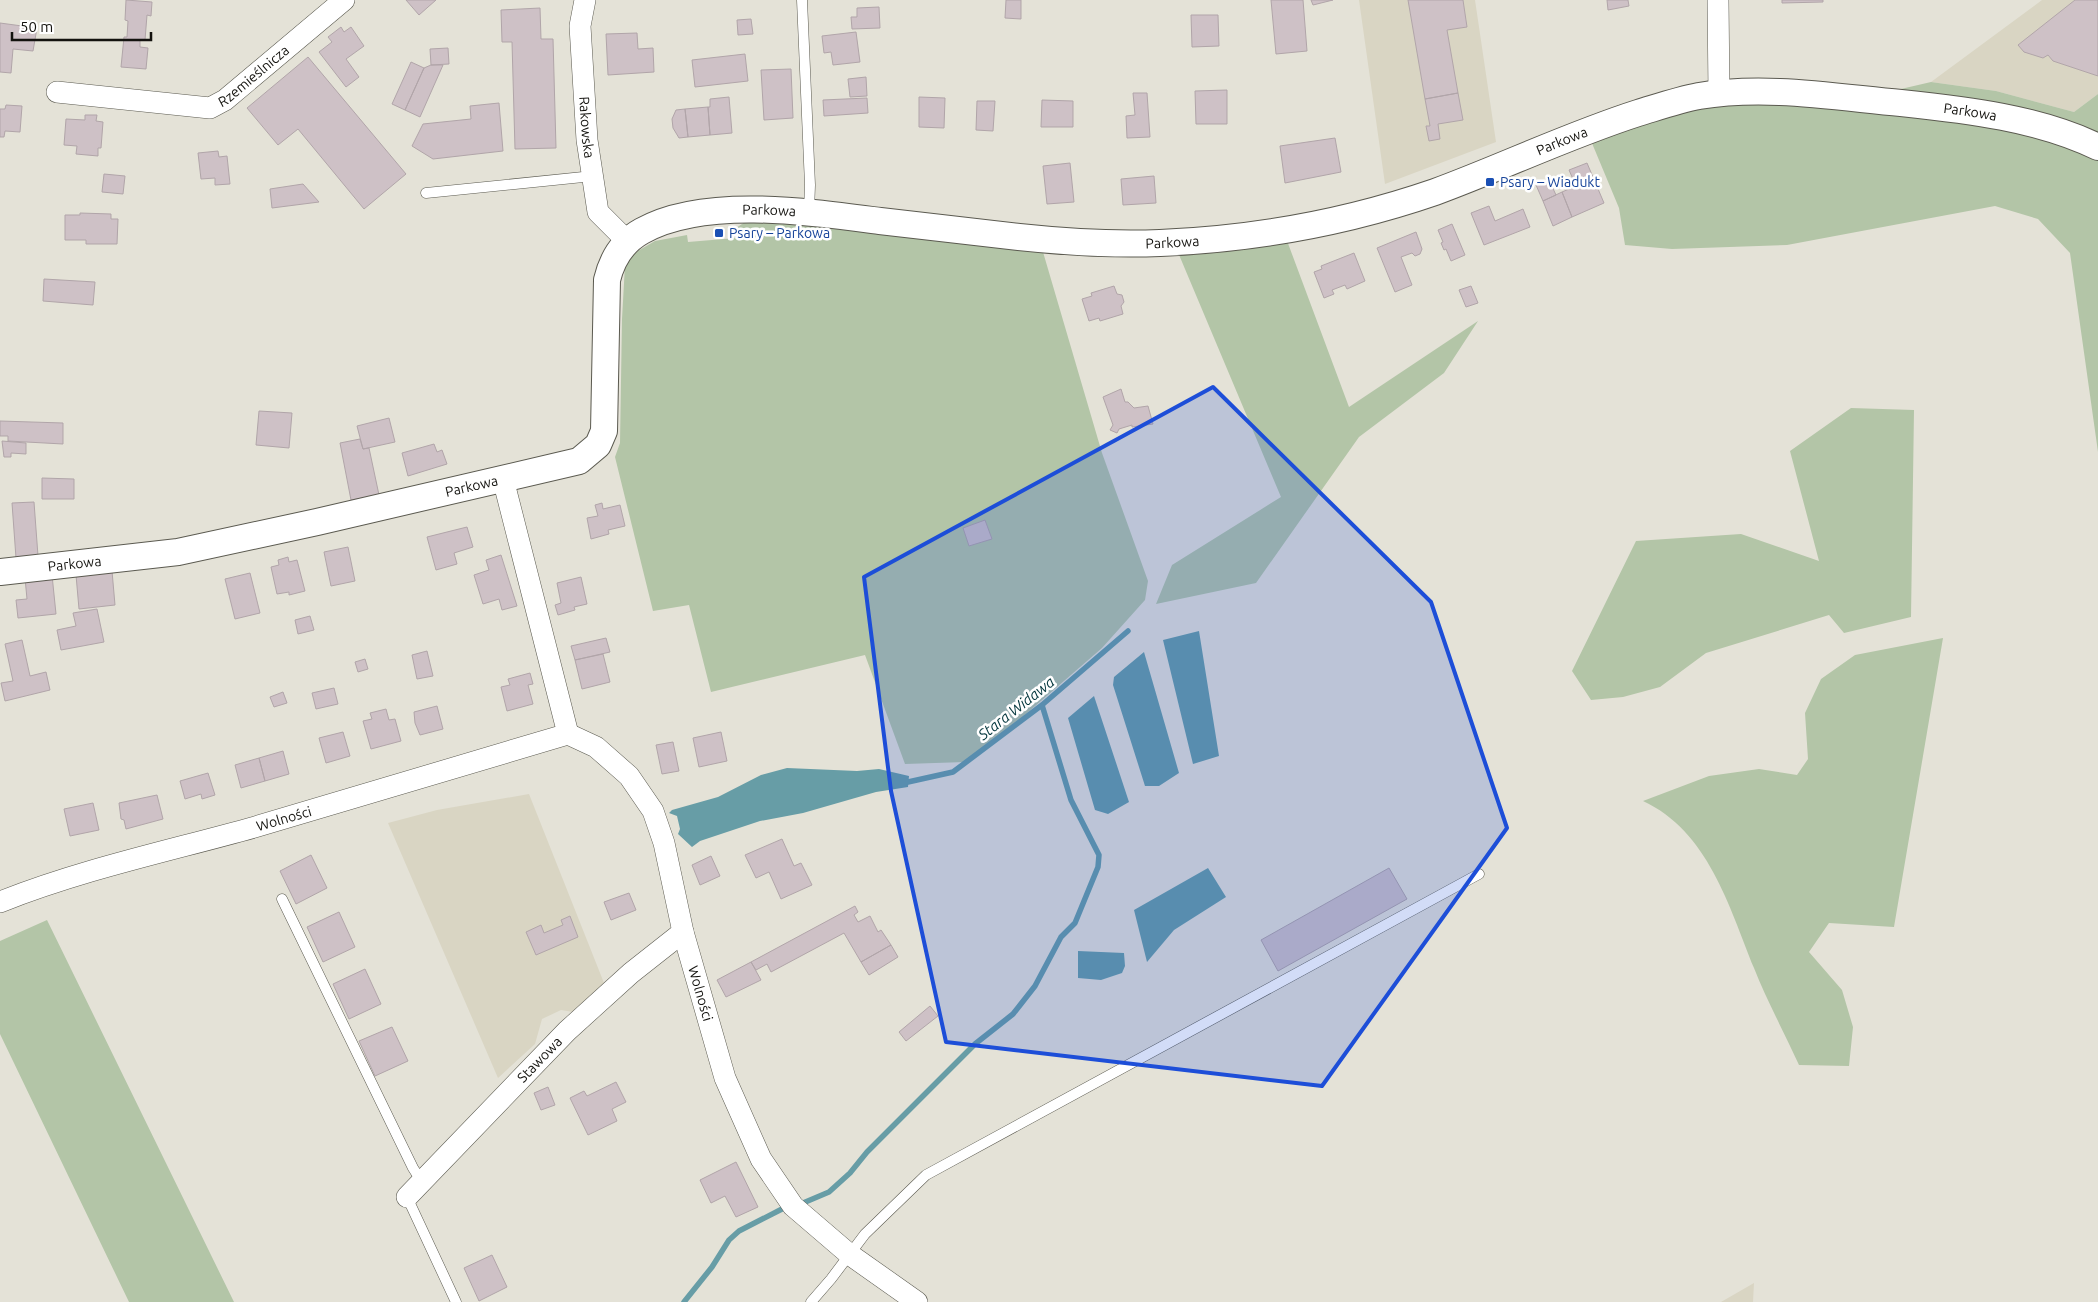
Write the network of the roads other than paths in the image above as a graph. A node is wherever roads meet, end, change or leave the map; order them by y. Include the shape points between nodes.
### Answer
1 (344, 0) edge
2 (585, 0) edge
3 (802, 0) edge
4 (1718, 0) edge
5 (57, 92) dead end
6 (1719, 94) junction
7 (2098, 147) edge
8 (593, 176) junction
9 (426, 193) dead end
10 (808, 212) junction
11 (627, 242) junction
12 (503, 479) junction
13 (0, 572) edge
14 (568, 734) junction
15 (1479, 874) dead end
16 (282, 898) dead end
17 (0, 902) edge
18 (683, 932) junction
19 (422, 1182) junction
20 (407, 1197) joint
21 (849, 1254) junction
22 (456, 1302) edge
23 (811, 1302) edge
24 (917, 1302) edge

1 - 5 street, Rzemieślnicza via 225,100 210,108
2 - 8 street, Rakowska via 580,26 587,140
3 - 10 lane via 810,186
4 - 6 street
6 - 7 street, Parkowa via 1805,94 1935,107 2039,125
6 - 10 street, Parkowa via 1696,97 1618,120 1436,191 1364,215 1284,231 1162,243 1095,243 1023,238
8 - 9 lane
8 - 11 street, Rakowska via 598,212
10 - 11 street, Parkowa via 709,212 655,224
11 - 12 street, Parkowa via 610,266 607,280 606,413 598,445 587,456 568,465
12 - 13 street, Parkowa via 178,552
12 - 14 street
14 - 17 street, Wolności via 254,827 119,862
14 - 18 street, Wolności via 596,747 629,776 647,799 664,843
15 - 21 lane via 926,1175
16 - 19 lane
18 - 19 street, Stawowa via 631,973 567,1031
18 - 21 street, Wolności via 725,1078 762,1160 793,1206
19 - 20 street, Stawowa
20 - 22 lane
21 - 23 lane
21 - 24 street, Wolności

